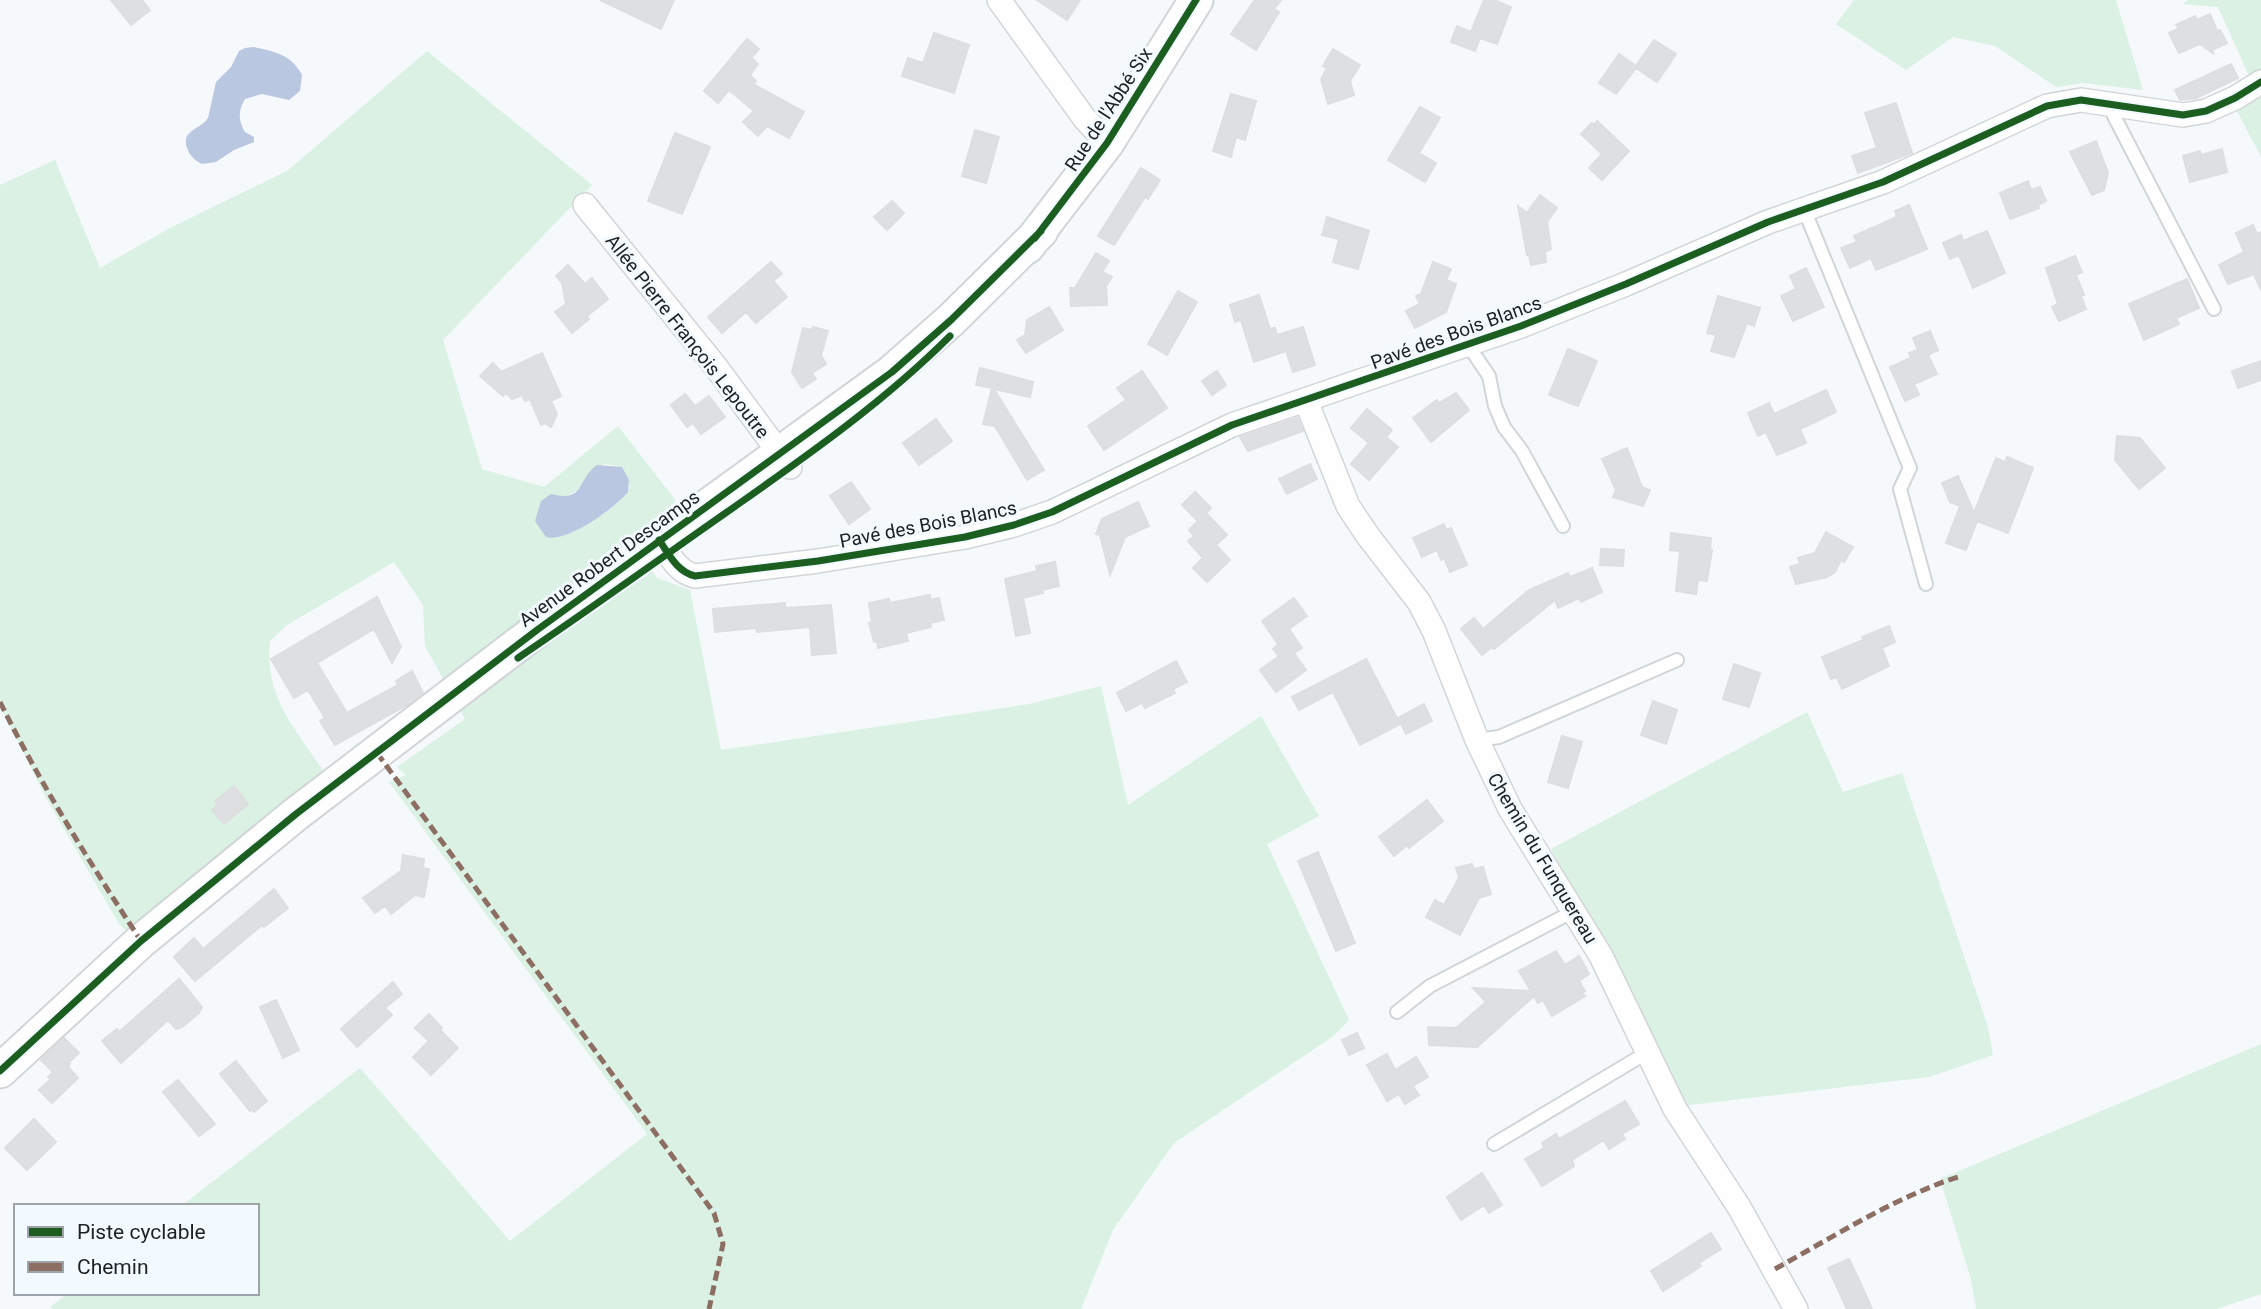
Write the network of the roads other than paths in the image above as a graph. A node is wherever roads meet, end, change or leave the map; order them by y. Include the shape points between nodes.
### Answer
1 (999, 0) edge
2 (1196, 0) edge
3 (2261, 82) edge
4 (2111, 103) junction
5 (1107, 143) junction
6 (585, 205) dead end
7 (1804, 209) junction
8 (2214, 309) dead end
9 (1468, 345) junction
10 (1306, 401) junction
11 (841, 420) joint
12 (785, 460) junction
13 (1563, 526) dead end
14 (664, 547) junction
15 (1926, 584) dead end
16 (1677, 660) dead end
17 (1477, 740) junction
18 (1574, 911) junction
19 (1397, 1012) dead end
20 (1648, 1052) junction
21 (0, 1072) edge
22 (1494, 1144) dead end
23 (1796, 1309) edge

1 - 5 street
2 - 5 main road, Rue de l'Abbé Six
3 - 4 street, Pavé des Bois Blancs via 2194,114 2170,115
4 - 7 street, Pavé des Bois Blancs via 2069,100 2048,106 1883,182
4 - 8 lane via 2113,116
5 - 11 main road, Rue de l'Abbé Six via 1041,231
6 - 12 street, Allée Pierre François Lepoutre
7 - 9 street, Pavé des Bois Blancs
7 - 15 lane via 1910,468 1900,489
9 - 10 street, Pavé des Bois Blancs
9 - 13 lane via 1489,376 1504,427
10 - 14 street, Pavé des Bois Blancs via 1218,431 1052,512 988,532 695,576 686,574
10 - 17 street, Chemin du Funquereau via 1348,506 1419,602
11 - 12 main road, Avenue Robert Descamps
12 - 14 main road, Avenue Robert Descamps
14 - 21 main road, Avenue Robert Descamps via 296,814 104,973
16 - 17 lane via 1499,737
17 - 18 street, Chemin du Funquereau via 1510,809
18 - 19 lane via 1430,986
18 - 20 street, Chemin du Funquereau
20 - 22 lane
20 - 23 street, Chemin du Funquereau via 1675,1109 1739,1207

